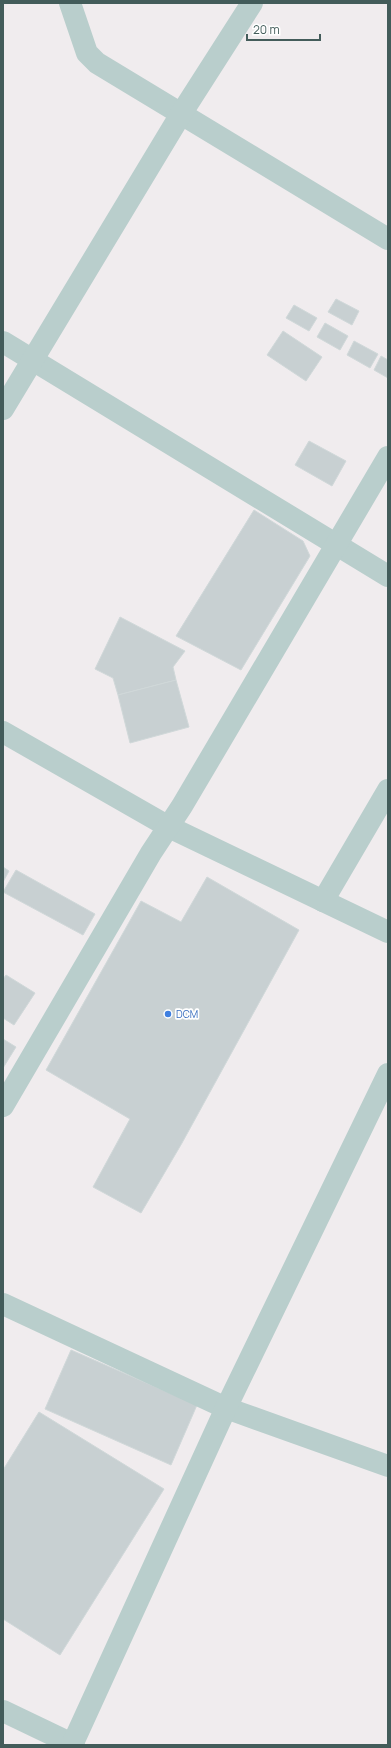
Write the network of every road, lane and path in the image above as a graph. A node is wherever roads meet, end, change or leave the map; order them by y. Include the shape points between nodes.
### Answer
1 (70, 3) edge
2 (252, 3) edge
3 (181, 114) junction
4 (388, 239) edge
5 (3, 342) edge
6 (32, 360) junction
7 (3, 409) edge
8 (388, 457) edge
9 (337, 544) junction
10 (388, 576) edge
11 (3, 732) edge
12 (388, 790) edge
13 (169, 827) junction
14 (323, 902) junction
15 (388, 932) edge
16 (388, 1074) edge
17 (3, 1106) edge
18 (3, 1304) edge
19 (226, 1408) junction
20 (388, 1466) edge
21 (3, 1711) edge
22 (73, 1745) edge

1 - 3 street via 87,53 97,63
2 - 3 street
3 - 4 street
3 - 6 street
5 - 6 street
6 - 7 street
6 - 9 street
8 - 9 street
9 - 10 street
9 - 13 street
11 - 13 street
12 - 14 street
13 - 14 street
13 - 17 street via 151,853
14 - 15 street
16 - 19 street
18 - 19 street
19 - 20 street
19 - 22 street
21 - 22 street

